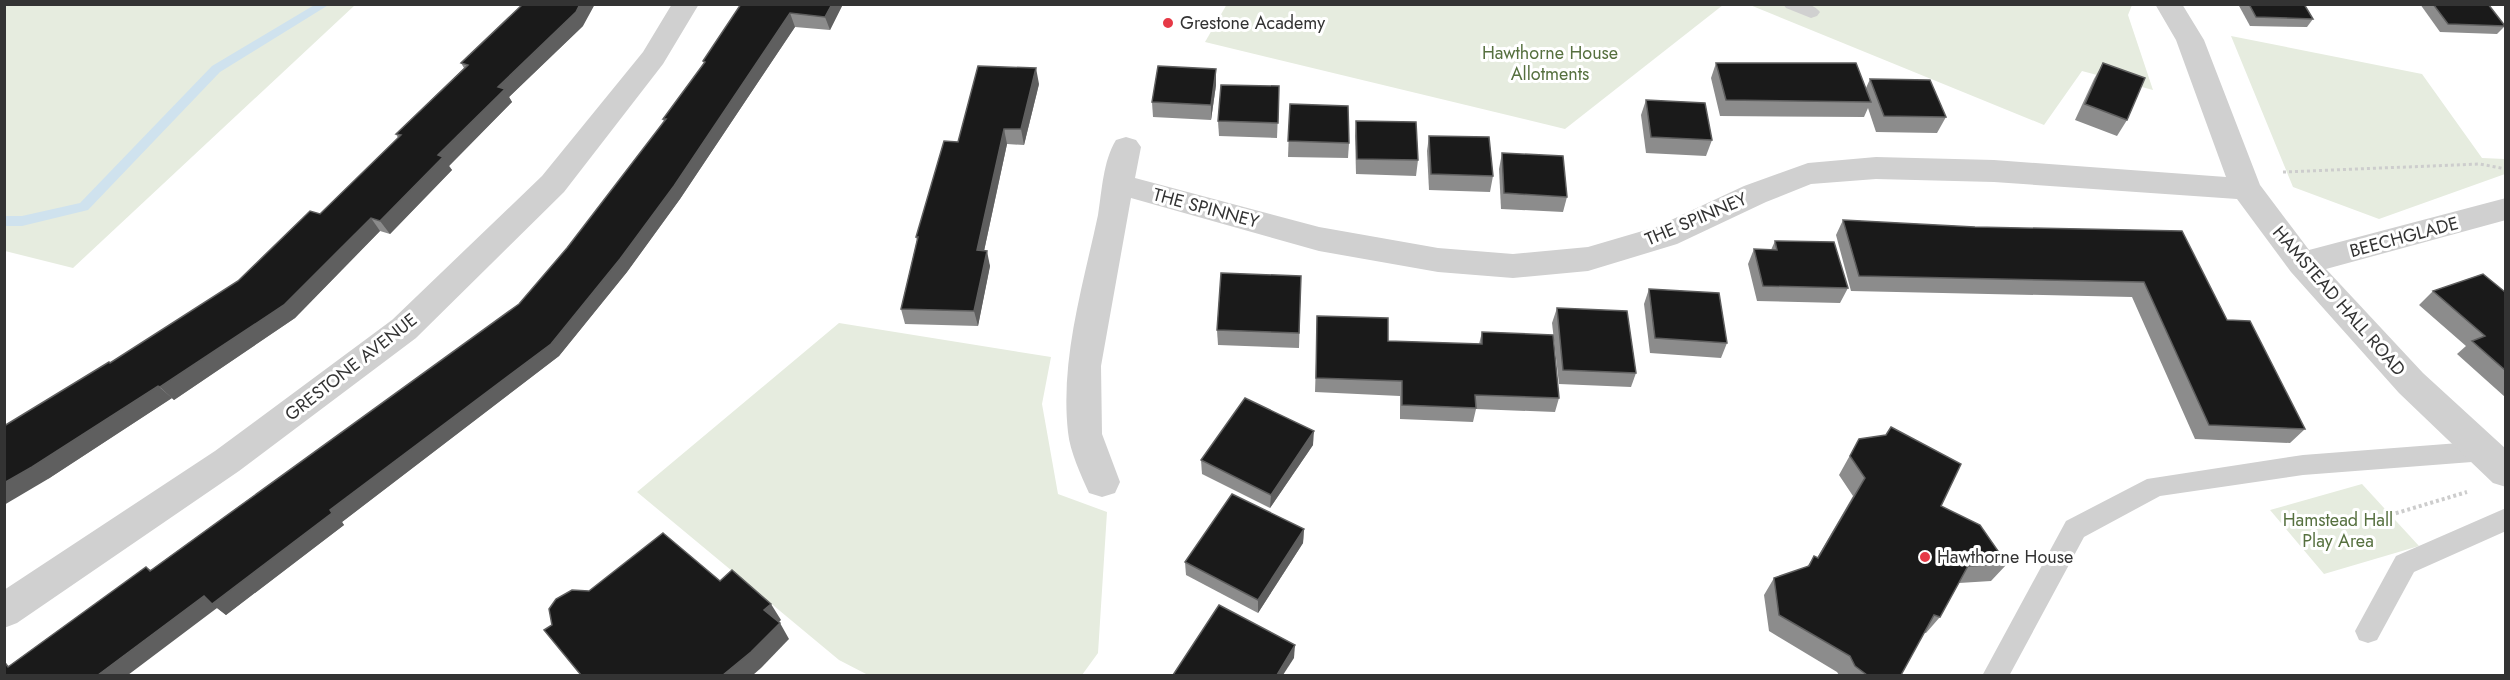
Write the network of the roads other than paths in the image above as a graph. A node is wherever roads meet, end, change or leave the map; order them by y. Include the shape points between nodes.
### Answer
1 (686, 4) edge
2 (1792, 4) edge
3 (2168, 4) edge
4 (1812, 12) dead end
5 (1126, 147) dead end
6 (2243, 182) junction
7 (1118, 184) junction
8 (2505, 209) edge
9 (2302, 264) junction
10 (2495, 462) edge
11 (1102, 482) dead end
12 (2505, 519) edge
13 (4, 611) edge
14 (2368, 631) dead end
15 (1995, 675) edge

1 - 13 street, GRESTONE AVENUE via 653,58 553,184 404,329 227,461
2 - 4 lane
3 - 6 street, HAMSTEAD HALL ROAD via 2190,40
5 - 7 street
6 - 7 street, THE SPINNEY via 1876,168 1808,174 1666,236 1588,260 1513,267 1438,260 1319,239
6 - 9 street, HAMSTEAD HALL ROAD
7 - 11 street via 1084,366 1084,434
8 - 9 street, BEECHGLADE
9 - 10 street, HAMSTEAD HALL ROAD via 2411,383
10 - 15 lane via 2303,465 2156,486 2075,529
12 - 14 lane via 2405,564

